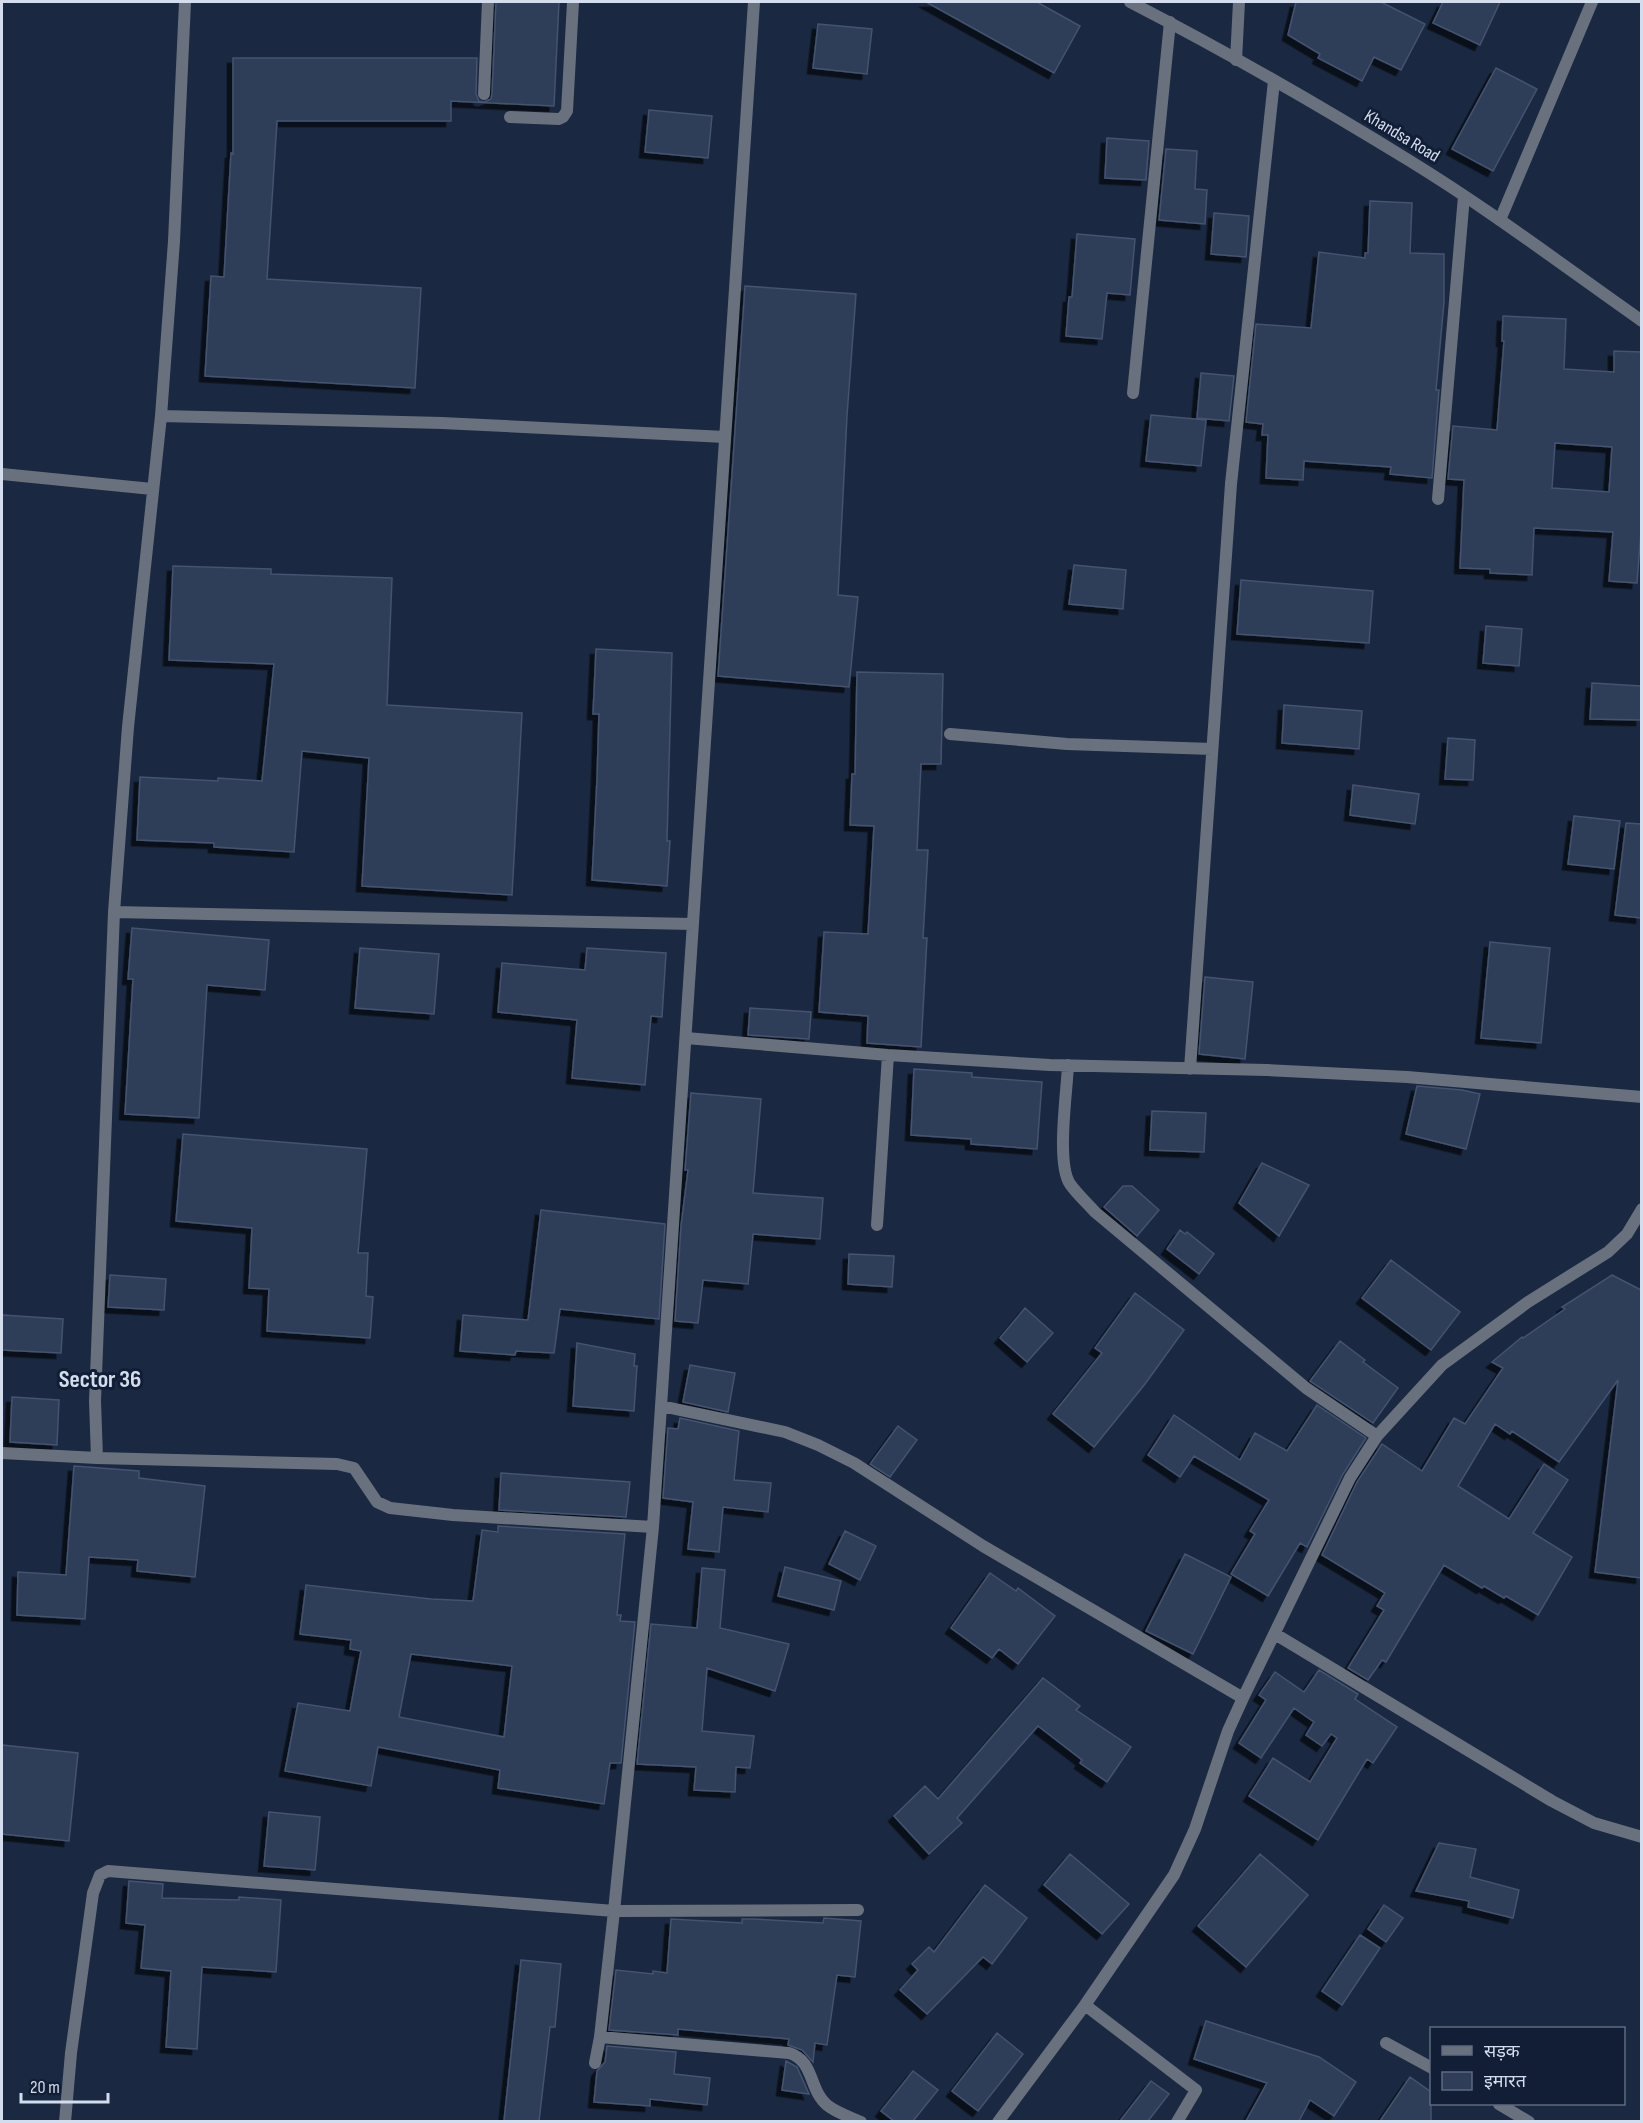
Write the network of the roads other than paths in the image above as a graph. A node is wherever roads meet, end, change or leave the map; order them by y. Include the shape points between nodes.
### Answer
1 (185, 2) edge
2 (488, 2) edge
3 (573, 2) edge
4 (754, 2) edge
5 (1130, 2) edge
6 (1239, 2) edge
7 (1592, 2) edge
8 (1170, 22) junction
9 (1236, 60) junction
10 (1274, 81) junction
11 (484, 94) dead end
12 (510, 117) dead end
13 (1464, 196) junction
14 (1500, 220) junction
15 (1641, 321) edge
16 (1133, 393) dead end
17 (161, 416) junction
18 (725, 437) junction
19 (2, 474) edge
20 (152, 489) junction
21 (1438, 499) dead end
22 (950, 734) dead end
23 (1212, 749) junction
24 (114, 912) junction
25 (693, 924) junction
26 (686, 1038) junction
27 (888, 1055) junction
28 (1068, 1065) junction
29 (1190, 1069) junction
30 (1641, 1097) edge
31 (1641, 1209) edge
32 (877, 1225) dead end
33 (661, 1406) junction
34 (1377, 1436) junction
35 (2, 1453) edge
36 (97, 1458) junction
37 (653, 1527) junction
38 (1275, 1634) junction
39 (1243, 1698) junction
40 (1641, 1837) edge
41 (858, 1910) dead end
42 (614, 1911) junction
43 (1085, 2005) junction
44 (600, 2037) junction
45 (1386, 2043) dead end
46 (596, 2063) dead end
47 (1430, 2067) edge
48 (1502, 2105) edge
49 (65, 2121) edge
50 (861, 2121) edge
51 (998, 2121) edge
52 (1177, 2121) edge
53 (1529, 2121) edge

1 - 17 street
2 - 11 street
3 - 12 street via 567,111 559,119
4 - 18 street
5 - 8 street, Khandsa Road
6 - 9 street
7 - 14 street
8 - 9 street, Khandsa Road
8 - 16 street
9 - 10 street, Khandsa Road
10 - 13 street, Khandsa Road
10 - 23 street via 1231,484
13 - 14 street, Khandsa Road
13 - 21 street
14 - 15 street, Khandsa Road
17 - 18 street via 442,423
17 - 20 street
18 - 25 street
19 - 20 street
20 - 24 street
22 - 23 street via 1067,744
23 - 29 street
24 - 25 street
24 - 36 street via 95,1401
25 - 26 street
26 - 27 street
26 - 33 street
27 - 28 street
27 - 32 street
28 - 29 street
28 - 34 street via 1063,1146 1069,1183 1095,1212 1306,1388
29 - 30 street via 1407,1077
31 - 34 street via 1627,1234 1608,1252 1528,1302 1442,1365
33 - 37 street
33 - 39 street via 785,1432 827,1450
34 - 38 street via 1350,1478
35 - 36 street
36 - 37 street via 337,1464 354,1468 377,1502 390,1508
37 - 42 street
38 - 39 street
38 - 40 street via 1552,1801 1594,1823
39 - 43 street via 1174,1875
41 - 42 street
42 - 44 street
42 - 49 street via 108,1871 97,1880 93,1893
43 - 51 street
43 - 52 street via 1196,2090
44 - 46 street
44 - 50 street via 797,2055 806,2063 819,2096 828,2106
45 - 47 street
48 - 53 street

